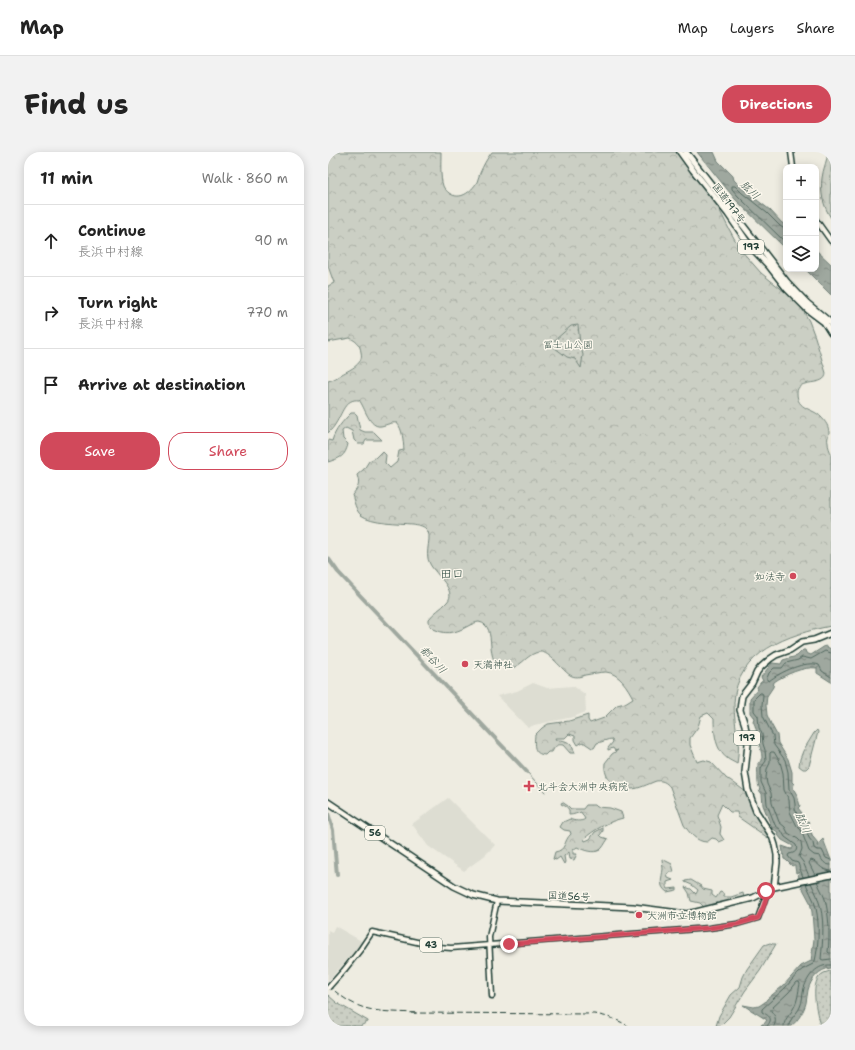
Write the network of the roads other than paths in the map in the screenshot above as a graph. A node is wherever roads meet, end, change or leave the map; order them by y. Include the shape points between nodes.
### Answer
1 (680, 152) edge
2 (686, 152) edge
3 (690, 152) edge
4 (791, 152) edge
5 (793, 164) edge
6 (819, 224) edge
7 (831, 241) edge
8 (831, 319) edge
9 (831, 323) edge
10 (831, 333) edge
11 (831, 633) edge
12 (328, 802) edge
13 (831, 875) edge
14 (774, 887) junction
15 (766, 891) junction
16 (497, 901) junction
17 (490, 945) junction
18 (328, 988) edge
19 (492, 996) dead end

1 - 10 highway, 国道197号 / 197 via 750,246 787,289 824,322
2 - 9 highway via 787,282
3 - 8 highway via 790,280
4 - 5 main road
6 - 7 main road
11 - 14 highway, 197 via 802,642 770,659 757,672 740,702 748,744 745,772 748,790 756,811 772,836 777,855
12 - 16 highway, 国道56号 / 56 via 454,886 472,896
13 - 14 highway, 国道56号 / 56
14 - 15 highway, 国道56号 / 56
15 - 16 highway, 国道56号 / 56 via 753,898 687,914 633,907
15 - 17 main road, 43 via 758,918 737,924
16 - 17 main road via 490,931
17 - 18 main road, 43, bridge via 439,947 372,932
17 - 19 main road

